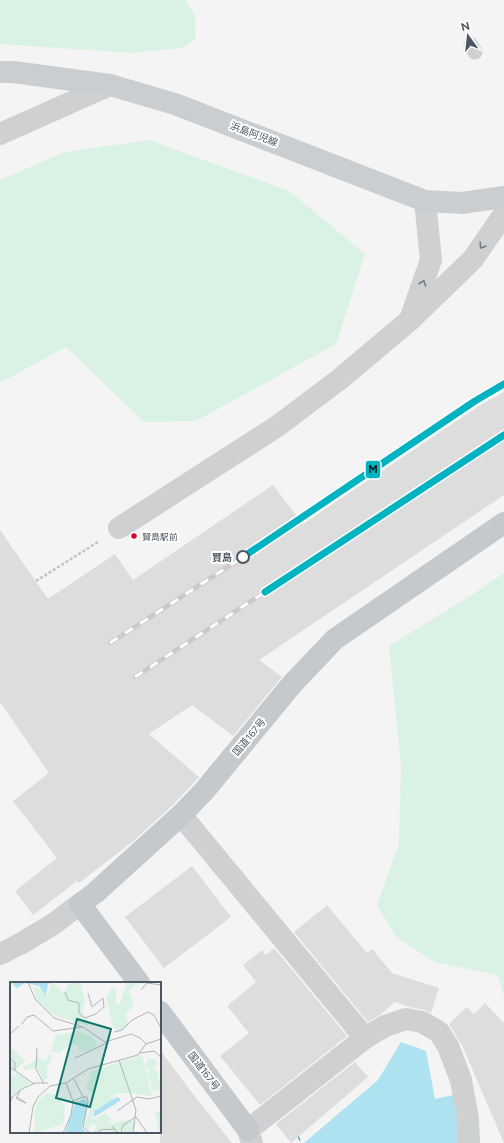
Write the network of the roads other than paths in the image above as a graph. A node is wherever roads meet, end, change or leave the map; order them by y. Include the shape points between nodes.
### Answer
1 (0, 72) edge
2 (110, 85) junction
3 (0, 134) edge
4 (504, 197) edge
5 (425, 200) junction
6 (504, 214) edge
7 (410, 320) junction
8 (504, 523) edge
9 (119, 528) road end
10 (181, 815) junction
11 (80, 904) junction
12 (0, 954) edge
13 (137, 982) edge
14 (161, 1013) edge
15 (365, 1038) junction
16 (245, 1139) edge
17 (469, 1143) edge

1 - 2 main road, 浜島阿児線
2 - 3 street
2 - 5 main road, 浜島阿児線 via 175,104
4 - 5 main road, 浜島阿児線 via 462,203
7 -> 5 street via 430,260
6 -> 7 street via 473,259
7 - 9 street via 340,379 279,425
8 - 10 highway, 国道167号 via 335,639 293,683 205,790
10 - 11 highway, 国道167号
10 - 15 street
11 - 12 street via 52,925
11 - 13 highway
14 - 16 highway, 国道167号
15 - 16 street
15 - 17 street via 385,1026 406,1019 422,1022 439,1032 448,1046 461,1080 468,1119

